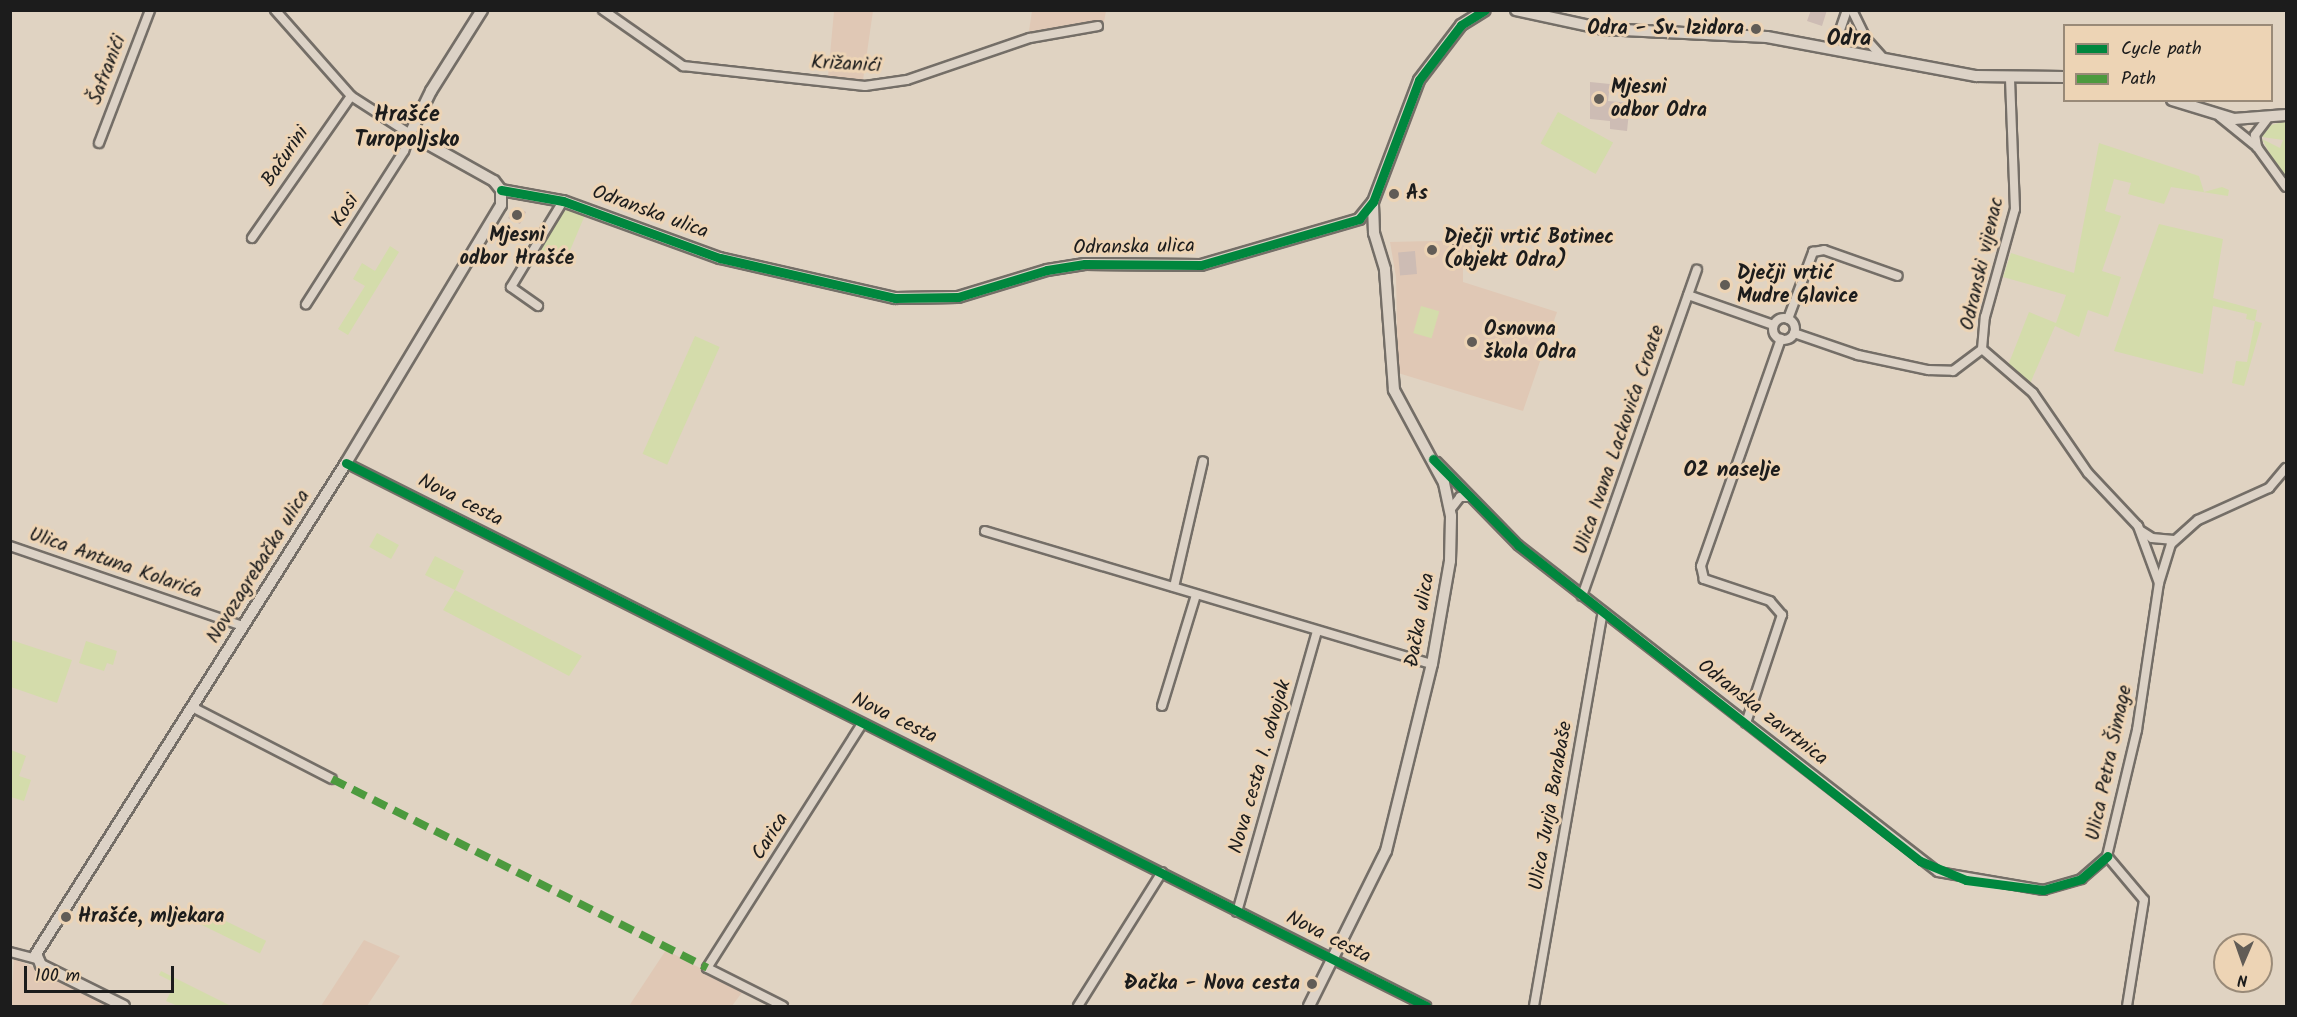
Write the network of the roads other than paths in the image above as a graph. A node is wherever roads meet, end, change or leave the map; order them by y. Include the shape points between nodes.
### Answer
1 (150, 10) edge
2 (275, 10) edge
3 (482, 10) edge
4 (603, 10) edge
5 (1485, 10) edge
6 (1516, 10) edge
7 (1846, 10) edge
8 (1852, 10) edge
9 (1098, 26) dead end
10 (1828, 47) junction
11 (1882, 57) junction
12 (2063, 77) edge
13 (2010, 78) junction
14 (351, 96) junction
15 (2178, 102) edge
16 (2286, 115) edge
17 (2218, 116) junction
18 (2268, 118) junction
19 (410, 134) junction
20 (99, 143) dead end
21 (2257, 147) junction
22 (2286, 187) edge
23 (501, 190) junction
24 (563, 201) junction
25 (1373, 202) junction
26 (1348, 225) junction
27 (1374, 233) junction
28 (252, 238) dead end
29 (1697, 270) dead end
30 (1898, 276) dead end
31 (1688, 295) junction
32 (306, 304) dead end
33 (538, 306) dead end
34 (1788, 319) junction
35 (1773, 325) junction
36 (1794, 333) junction
37 (1781, 339) junction
38 (1982, 349) junction
39 (1433, 459) junction
40 (1203, 461) dead end
41 (346, 464) junction
42 (2286, 468) edge
43 (1470, 497) junction
44 (1450, 510) junction
45 (2140, 530) junction
46 (985, 531) dead end
47 (2174, 540) junction
48 (10, 546) edge
49 (2159, 583) junction
50 (1174, 587) junction
51 (1196, 596) junction
52 (1582, 596) junction
53 (1603, 612) junction
54 (242, 626) junction
55 (1317, 632) junction
56 (1432, 664) junction
57 (1162, 706) dead end
58 (192, 707) junction
59 (862, 723) junction
60 (1746, 723) junction
61 (332, 779) dead end
62 (2107, 856) junction
63 (1162, 872) junction
64 (1236, 912) junction
65 (10, 952) edge
66 (36, 959) junction
67 (1334, 960) junction
68 (124, 1006) edge
69 (783, 1006) edge
70 (1078, 1006) edge
71 (1309, 1006) edge
72 (1426, 1006) edge
73 (1534, 1006) edge
74 (2127, 1006) edge

1 - 20 street, Šafranići
2 - 14 street
3 - 19 street via 431,91
4 - 9 street, Križanići via 683,66 865,86 907,80 1030,38
5 - 25 street, Odranska ulica via 1450,37 1419,80
6 - 10 street via 1583,27 1746,35
7 - 10 street via 1839,33
8 - 11 street via 1866,39
10 - 11 street
11 - 13 street via 1959,74
12 - 13 street
13 - 38 street, Odranski vijenac via 2015,209 1985,317
14 - 19 street
14 - 28 street, Bačurini
15 - 17 street
16 - 18 street
17 - 18 street
17 - 21 street
18 - 21 street via 2255,135
19 - 23 street via 494,181
19 - 32 street, Kosi via 404,151
21 - 22 street
23 - 24 street, Odranska ulica
23 - 41 street, Novozagrebačka ulica via 498,210
24 - 26 street, Odranska ulica via 720,258 882,295 922,300 972,295 1074,266 1201,265
24 - 33 street via 512,287
25 - 26 street, Odranska ulica
25 - 27 street, Đačka ulica
26 - 27 street
27 - 39 street, Đačka ulica via 1385,269 1394,390
29 - 31 street, Ulica Ivana Lackovića Croate
30 - 34 street via 1824,250 1813,252
31 - 35 street
31 - 52 street, Ulica Ivana Lackovića Croate
34 - 35 street
34 - 36 street
35 - 37 street
36 - 37 street
36 - 38 street, Odranski vijenac via 1882,358 1953,371
37 - 60 street via 1701,566 1704,579 1770,601 1782,615
38 - 45 street, Odranski vijenac via 2033,393 2092,478
39 - 43 street, Odranska zavrtnica
39 - 44 street, Đačka ulica
40 - 50 street
41 - 54 street, Novozagrebačka ulica
41 - 59 street, Nova cesta
42 - 47 street via 2259,495 2198,520
43 - 44 street via 1460,497
43 - 52 street, Odranska zavrtnica via 1518,545
44 - 56 street, Đačka ulica via 1450,561
45 - 47 street, Odranski vijenac via 2152,538
45 - 49 street, Odranski vijenac
46 - 50 street
47 - 49 street
48 - 54 street, Ulica Antuna Kolarića
49 - 62 street, Ulica Petra Šimage via 2137,730
50 - 51 street
51 - 55 street
51 - 57 street
52 - 53 street, Odranska zavrtnica
53 - 60 street, Odranska zavrtnica
53 - 73 street, Ulica Jurja Barabaše
54 - 58 street, Novozagrebačka ulica
55 - 56 street
55 - 64 street, Nova cesta I. odvojak
56 - 67 street, Đačka ulica via 1386,851
58 - 61 street
58 - 66 street, Novozagrebačka ulica
59 - 63 street, Nova cesta
59 - 69 street, Carica via 707,968
60 - 62 street, Odranska zavrtnica via 1938,872 2043,890 2081,879
62 - 74 street, Ulica Petra Šimage via 2144,900
63 - 64 street, Nova cesta
63 - 70 street
64 - 67 street, Nova cesta
65 - 66 street
66 - 68 street
67 - 71 street, Đačka ulica
67 - 72 street, Nova cesta

